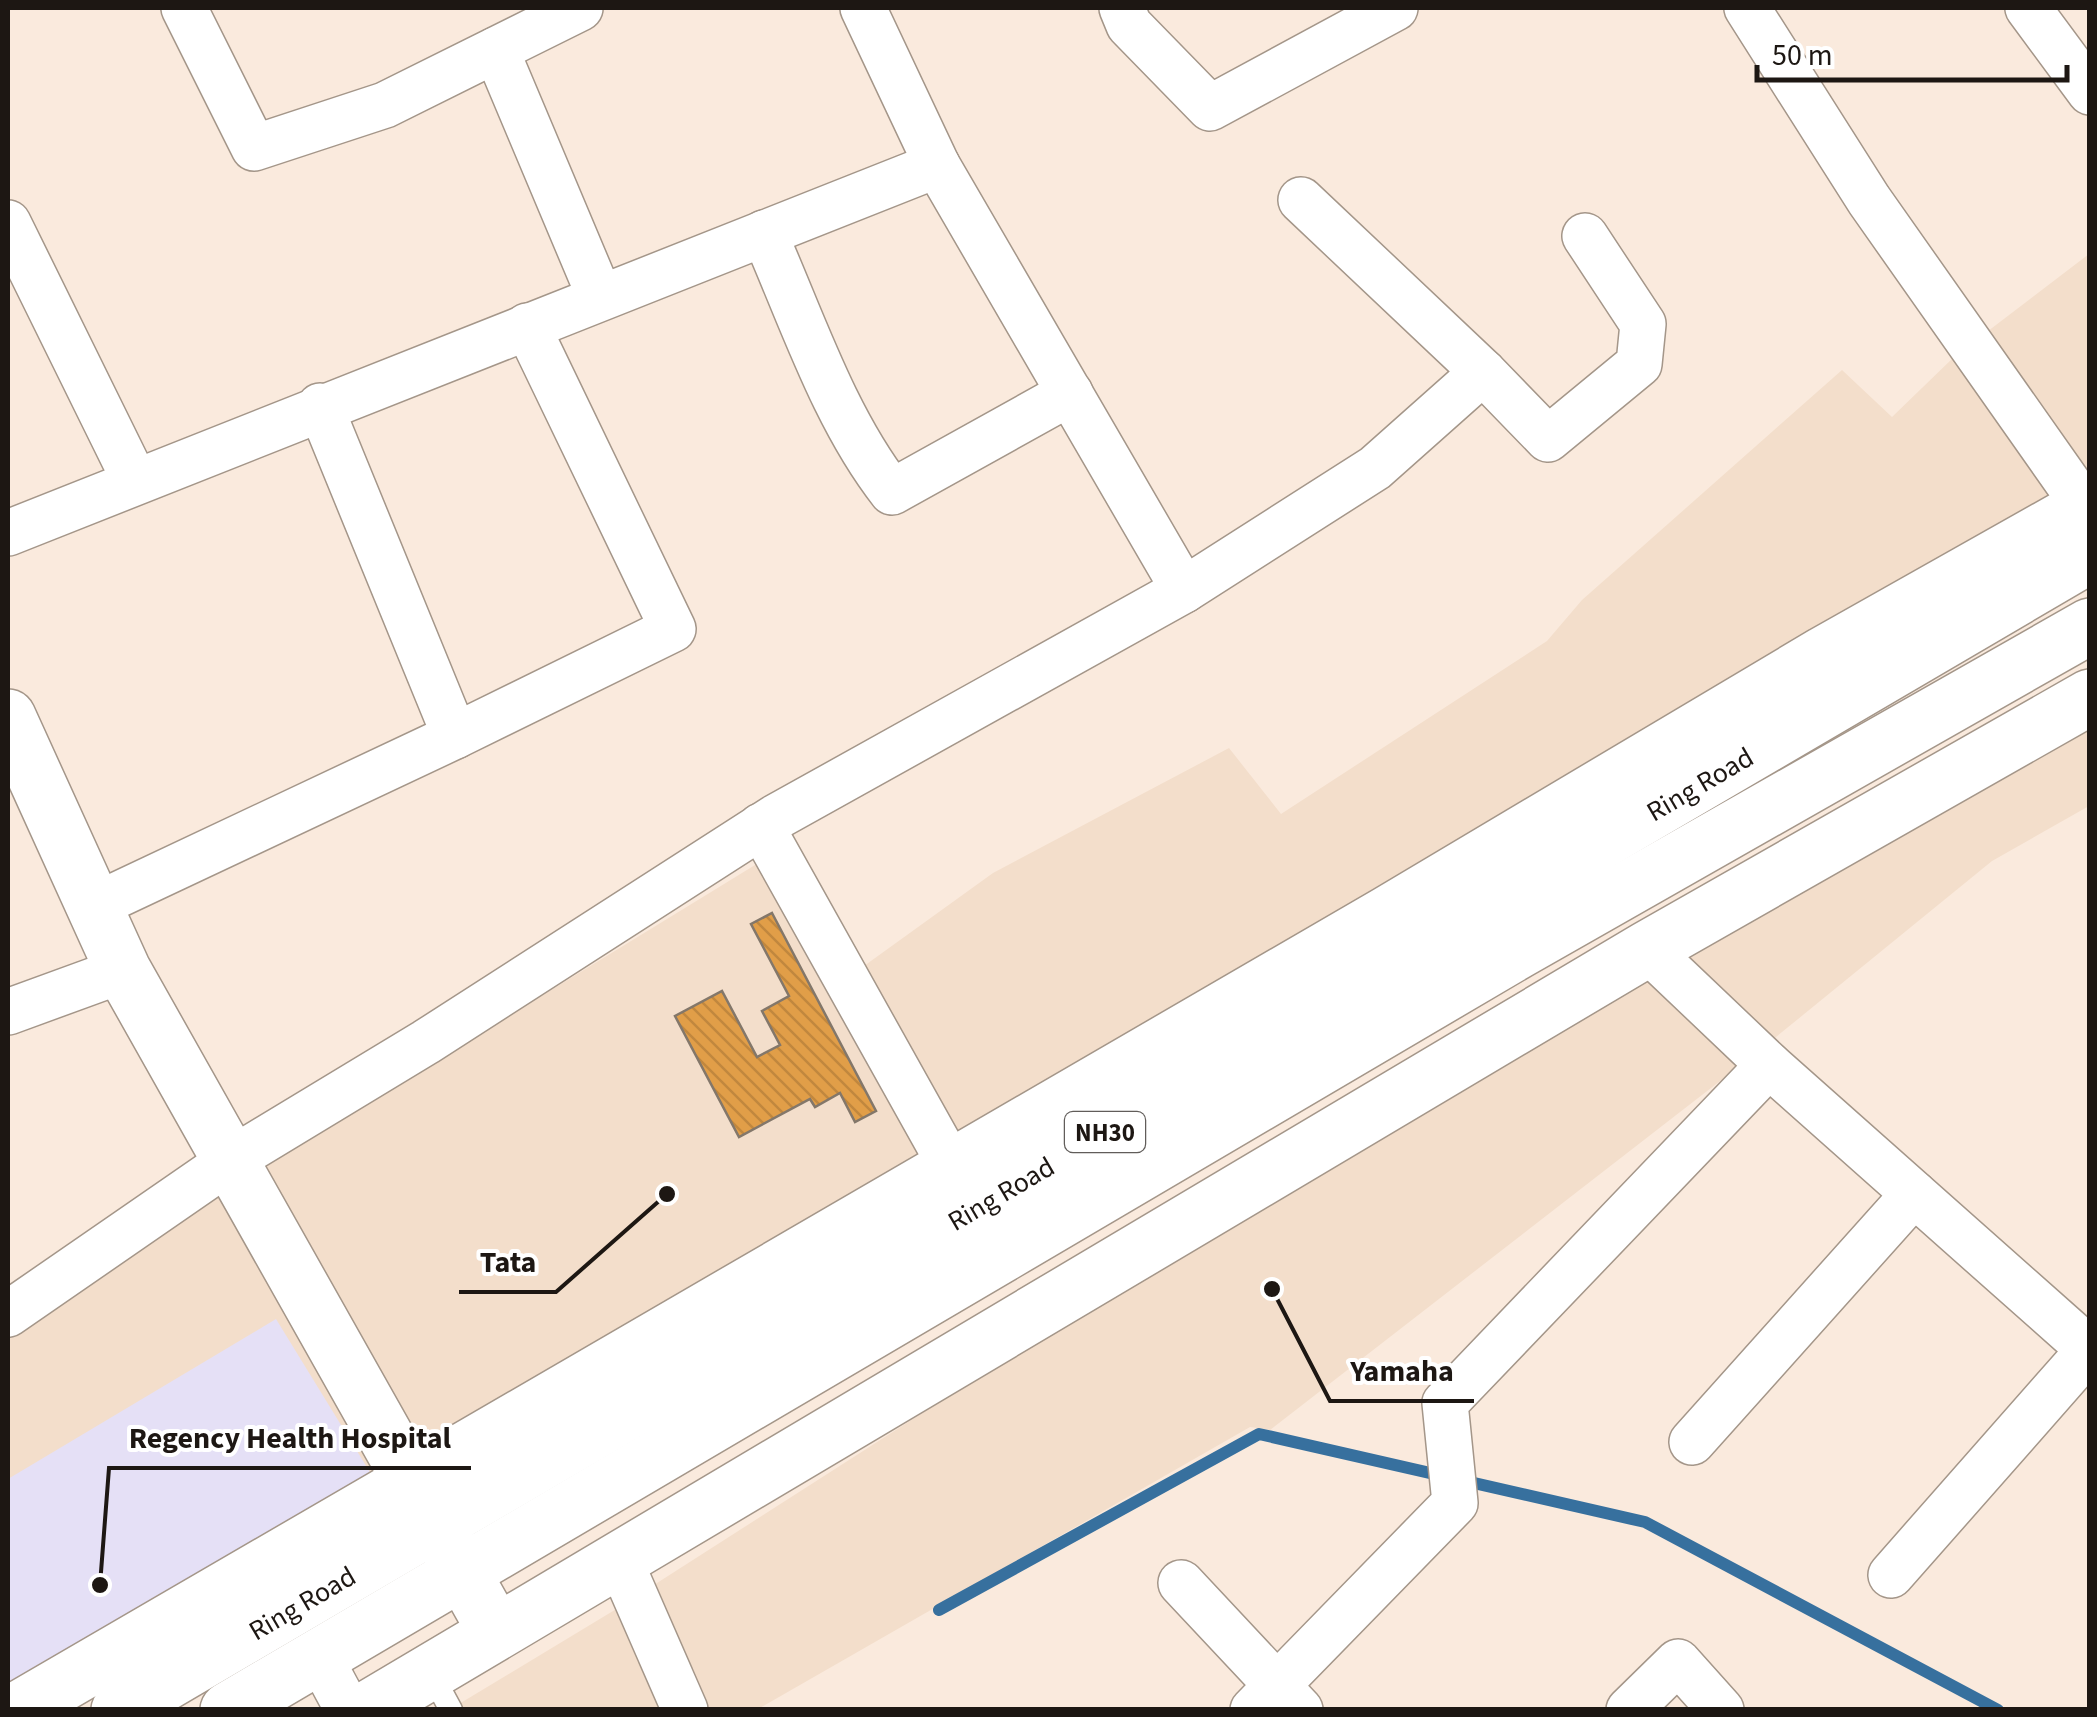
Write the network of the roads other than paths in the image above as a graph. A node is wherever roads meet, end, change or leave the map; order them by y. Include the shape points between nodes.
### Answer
1 (184, 8) edge
2 (580, 8) edge
3 (862, 8) edge
4 (1122, 8) edge
5 (1395, 8) edge
6 (1746, 8) edge
7 (2028, 8) edge
8 (496, 50) junction
9 (2090, 92) edge
10 (937, 165) junction
11 (1301, 200) dead end
12 (8, 223) edge
13 (764, 233) junction
14 (1585, 236) dead end
15 (600, 297) junction
16 (528, 326) junction
17 (1483, 372) junction
18 (1070, 393) junction
19 (320, 406) junction
20 (134, 481) junction
21 (2088, 522) edge
22 (8, 533) edge
23 (1184, 590) junction
24 (2090, 626) edge
25 (2090, 698) edge
26 (8, 717) edge
27 (455, 736) junction
28 (761, 826) junction
29 (94, 906) junction
30 (1647, 949) junction
31 (124, 970) junction
32 (8, 1012) edge
33 (1769, 1065) junction
34 (230, 1160) junction
35 (951, 1166) junction
36 (1914, 1194) junction
37 (8, 1314) edge
38 (2089, 1349) edge
39 (1692, 1442) dead end
40 (424, 1503) junction
41 (619, 1559) junction
42 (463, 1573) junction
43 (1890, 1575) dead end
44 (1181, 1582) dead end
45 (496, 1632) junction
46 (319, 1656) junction
47 (440, 1690) edge
48 (1277, 1702) edge
49 (18, 1710) edge
50 (120, 1710) edge
51 (228, 1710) edge
52 (348, 1710) edge
53 (366, 1710) edge
54 (685, 1710) edge
55 (1628, 1710) edge
56 (1722, 1710) edge

1 - 8 street via 254,148 385,105
2 - 8 street
3 - 10 street
4 - 5 street via 1129,25 1210,108
6 - 21 street
7 - 9 street
8 - 15 street
10 - 13 street
10 - 18 street
11 - 17 street
12 - 20 street
13 - 15 street
13 - 18 street via 842,406 892,492
14 - 17 street via 1644,324 1639,364 1548,439
15 - 16 street
16 - 19 street
16 - 27 street via 673,629
17 - 23 street via 1375,468
18 - 23 street
19 - 20 street
19 - 27 street
20 - 22 street
21 - 35 main road via 1824,654
21 - 40 main road, Ring Road / NH30
23 - 28 street
24 - 42 main road, Ring Road / NH30 via 1520,950
25 - 30 main road
26 - 29 main road
27 - 29 street
28 - 34 street
28 - 35 street
29 - 31 main road
30 - 33 street
30 - 41 main road
31 - 32 street
31 - 34 main road
33 - 36 street
33 - 48 street via 1446,1403 1455,1503
34 - 37 street
34 - 40 main road
35 - 40 main road
36 - 38 street
36 - 39 street
38 - 43 street
40 - 42 main road
40 - 49 main road
40 - 50 main road, Ring Road / NH30
41 - 45 main road
41 - 54 street
42 - 45 main road
42 - 46 main road, Ring Road / NH30
44 - 48 street
45 - 47 main road
46 - 51 main road, Ring Road / NH30
46 - 52 street
47 - 53 main road
55 - 56 street via 1678,1662

